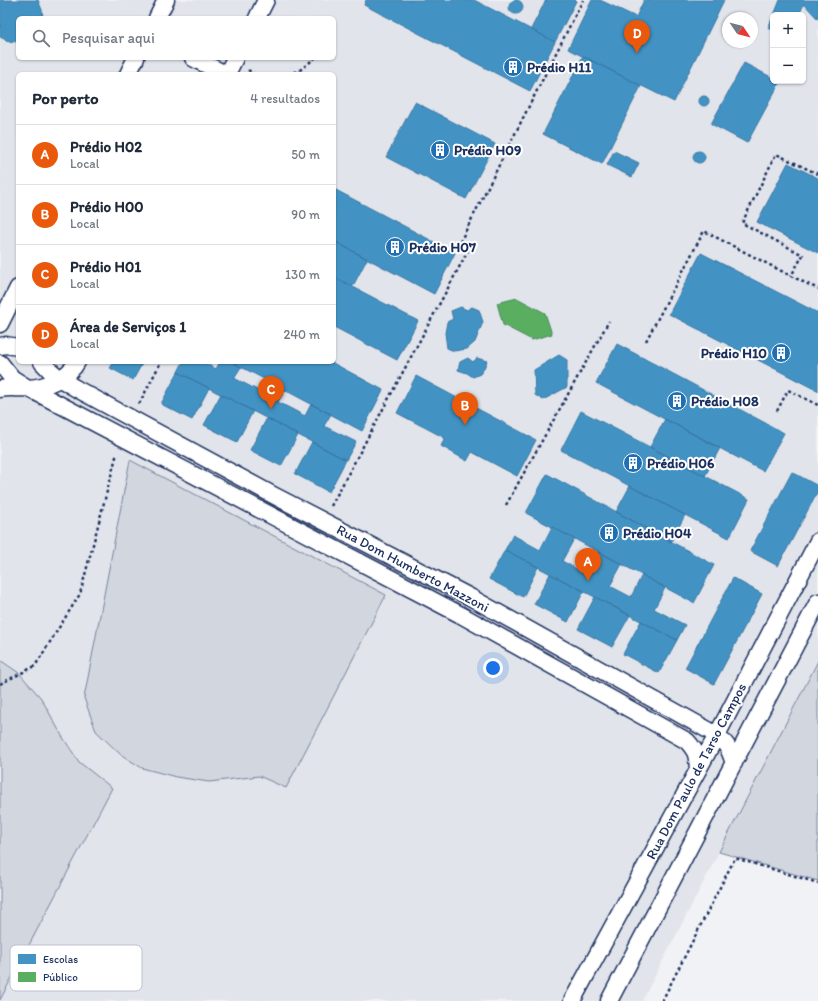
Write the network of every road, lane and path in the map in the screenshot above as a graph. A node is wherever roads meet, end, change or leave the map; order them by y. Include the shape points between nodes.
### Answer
1 (166, 0) edge
2 (266, 0) edge
3 (583, 0) edge
4 (158, 16) edge
5 (257, 16) edge
6 (135, 60) edge
7 (197, 60) edge
8 (234, 60) edge
9 (312, 60) edge
10 (129, 72) edge
11 (222, 72) edge
12 (227, 72) edge
13 (294, 72) edge
14 (818, 174) edge
15 (460, 242) dead end
16 (470, 247) dead end
17 (791, 276) junction
18 (818, 289) edge
19 (16, 295) edge
20 (609, 321) dead end
21 (0, 324) edge
22 (646, 341) dead end
23 (0, 346) edge
24 (16, 347) edge
25 (0, 363) edge
26 (44, 364) edge
27 (75, 364) edge
28 (160, 364) edge
29 (59, 379) junction
30 (28, 388) junction
31 (0, 389) edge
32 (818, 405) edge
33 (777, 410) dead end
34 (131, 419) junction
35 (122, 437) junction
36 (506, 505) dead end
37 (323, 521) junction
38 (818, 541) edge
39 (818, 602) edge
40 (0, 684) edge
41 (717, 735) junction
42 (734, 763) junction
43 (698, 770) junction
44 (818, 882) edge
45 (572, 1001) edge
46 (609, 1001) edge
47 (662, 1001) edge

1 - 4 street
2 - 5 street
3 - 15 path
6 - 10 street
7 - 11 street
8 - 12 street
9 - 13 path
14 - 17 path via 776,154 742,223 803,255
16 - 37 path
17 - 18 path
17 - 22 path via 704,232
19 - 21 street
20 - 36 path
23 - 24 street
25 - 30 street, Rua Dom Humberto Mazzoni via 12,378
26 - 29 street, Rua Dom Humberto Mazzoni
27 - 29 street
28 - 34 path
29 - 30 street
29 - 34 street, Rua Dom Humberto Mazzoni
30 - 31 street
30 - 35 street, Rua Dom Humberto Mazzoni
32 - 33 path via 788,390
34 - 37 street, Rua Dom Humberto Mazzoni
35 - 40 path via 80,594 35,666
35 - 43 street, Rua Dom Humberto Mazzoni via 462,615 687,741 694,749
37 - 41 street, Rua Dom Humberto Mazzoni via 470,597
38 - 41 street, Rua Dom Paulo de Tarso Campos
39 - 42 street, Rua Dom Paulo de Tarso Campos
41 - 42 street, Rua Dom Humberto Mazzoni via 730,751
41 - 43 street, Rua Dom Paulo de Tarso Campos
42 - 46 street, Rua Dom Paulo de Tarso Campos
43 - 45 street, Rua Dom Paulo de Tarso Campos
44 - 47 path via 735,858

